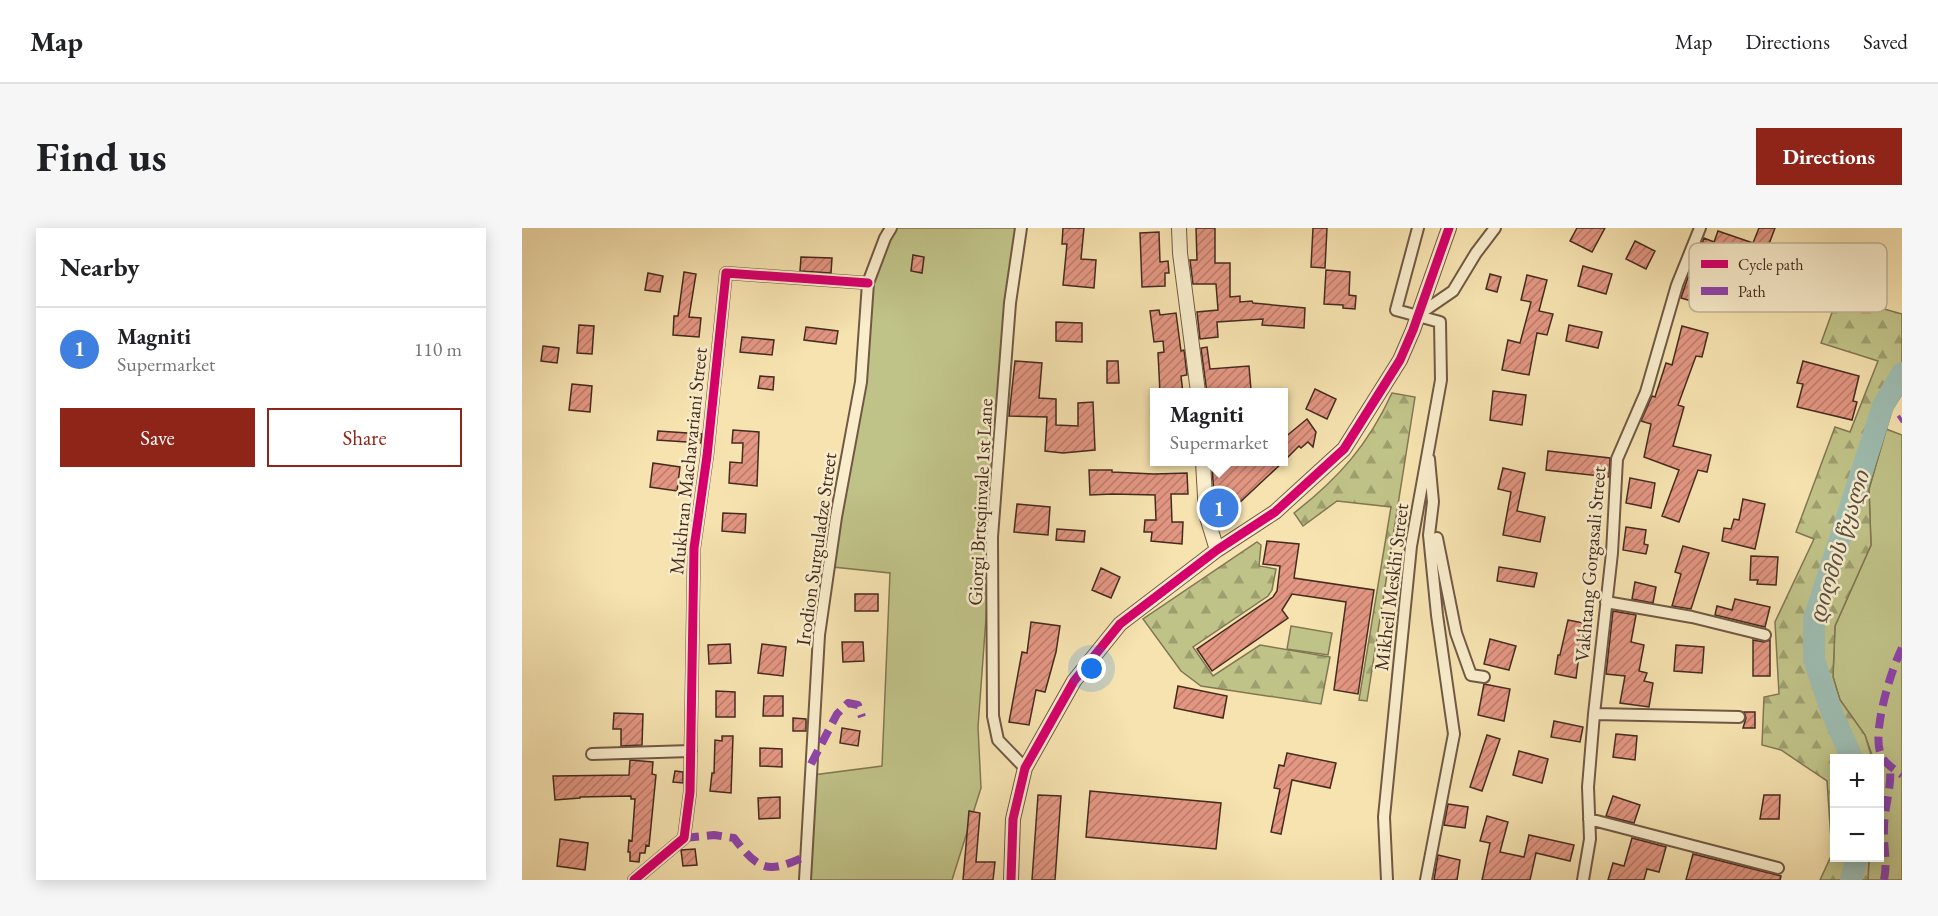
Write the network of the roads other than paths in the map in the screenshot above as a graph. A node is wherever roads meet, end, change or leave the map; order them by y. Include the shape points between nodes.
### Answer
1 (891, 228) edge
2 (1021, 228) edge
3 (1179, 228) edge
4 (1418, 228) edge
5 (1449, 228) edge
6 (1495, 228) edge
7 (1700, 228) edge
8 (1694, 243) edge
9 (1689, 255) edge
10 (868, 283) junction
11 (1418, 315) junction
12 (1197, 388) edge
13 (1428, 446) junction
14 (1203, 466) edge
15 (1433, 502) junction
16 (1217, 550) junction
17 (1606, 602) junction
18 (1765, 635) dead end
19 (1484, 677) dead end
20 (1593, 714) junction
21 (1739, 717) dead end
22 (691, 751) junction
23 (592, 754) dead end
24 (1025, 768) junction
25 (1589, 819) junction
26 (1778, 868) dead end
27 (634, 880) edge
28 (805, 880) edge
29 (1011, 880) edge
30 (1387, 880) edge
31 (1426, 880) edge
32 (1583, 880) edge

1 - 10 street, Irodion Surguladze Street
2 - 24 street, Giorgi Brtsqinvale 1st Lane via 1010,303 992,537 993,716 998,740
3 - 12 street
4 - 11 street via 1396,310
5 - 11 street
6 - 11 street via 1453,291
7 - 8 street, Vakhtang Gorgasali Street
9 - 17 street, Vakhtang Gorgasali Street via 1646,392 1617,459
10 - 22 street, Mukhran Machavariani Street via 726,273 694,548
10 - 28 street, Irodion Surguladze Street via 861,382 819,635
11 - 13 street, Mikheil Meskhi Street via 1440,322 1441,380
11 - 16 street via 1400,360 1344,449 1275,512
13 - 15 street
13 - 30 street, Mikheil Meskhi Street via 1411,546 1384,817
14 - 16 street via 1206,514
15 - 19 street via 1438,550 1456,633 1471,675
15 - 31 street via 1429,535 1454,734
16 - 24 street via 1120,624 1074,681
17 - 18 street
17 - 20 street, Vakhtang Gorgasali Street
20 - 21 street
20 - 25 street, Vakhtang Gorgasali Street
22 - 23 street
22 - 27 street, Mukhran Machavariani Street via 684,838
24 - 29 street via 1012,819
25 - 26 street
25 - 32 street, Vakhtang Gorgasali Street

